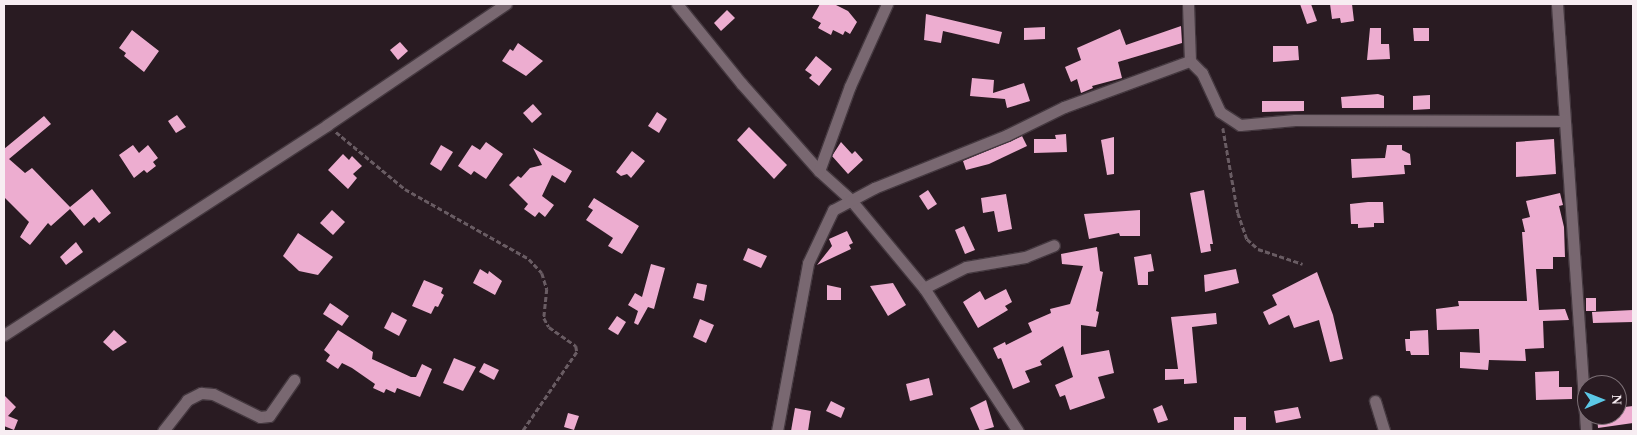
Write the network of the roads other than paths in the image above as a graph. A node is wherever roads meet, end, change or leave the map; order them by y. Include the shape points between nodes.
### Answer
1 (506, 4) edge
2 (678, 4) edge
3 (887, 4) edge
4 (1188, 4) edge
5 (1557, 4) edge
6 (1190, 61) junction
7 (1563, 122) junction
8 (820, 171) junction
9 (850, 199) junction
10 (1054, 245) dead end
11 (924, 288) junction
12 (4, 335) edge
13 (294, 380) dead end
14 (1375, 401) dead end
15 (163, 431) edge
16 (777, 431) edge
17 (1018, 431) edge
18 (1384, 431) edge
19 (1586, 431) edge

1 - 12 street
2 - 8 street via 728,68
3 - 8 street via 850,86
4 - 6 street
5 - 7 street
6 - 7 street via 1205,77 1220,112 1233,122 1248,126 1295,120
6 - 9 street via 1064,107 1007,135 937,160
7 - 19 street
8 - 9 street
9 - 11 street
9 - 16 street via 828,218 808,264
10 - 11 street via 1025,257 966,267
11 - 17 street
13 - 15 street via 269,416 256,416 213,394 201,394 187,400
14 - 18 street

